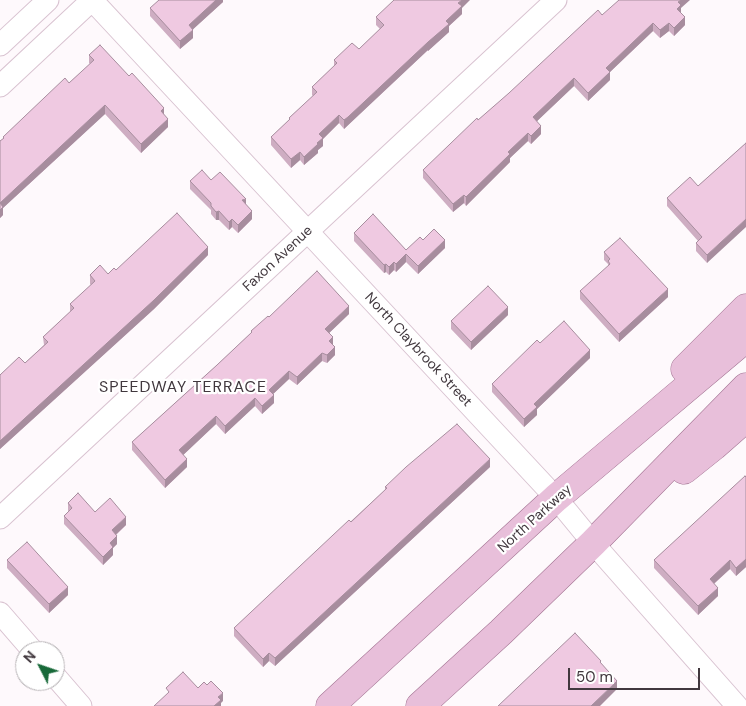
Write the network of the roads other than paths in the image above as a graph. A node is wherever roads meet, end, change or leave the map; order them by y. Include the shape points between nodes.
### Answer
1 (48, 0) edge
2 (92, 0) edge
3 (556, 0) edge
4 (0, 44) edge
5 (0, 86) edge
6 (307, 231) junction
7 (746, 308) edge
8 (746, 338) edge
9 (746, 387) edge
10 (746, 418) edge
11 (556, 498) junction
12 (0, 518) edge
13 (593, 543) junction
14 (0, 613) edge
15 (24, 641) edge
16 (65, 688) edge
17 (81, 706) edge
18 (330, 706) edge
19 (420, 706) edge
20 (737, 706) edge

1 - 4 street
2 - 5 street
2 - 6 street, North Claybrook Street
3 - 6 street, Faxon Avenue
6 - 11 street, North Claybrook Street
6 - 12 street, Faxon Avenue
7 - 11 main road
8 - 11 main road, North Parkway
9 - 13 main road
10 - 13 main road
11 - 13 street, North Claybrook Street
11 - 18 main road, North Parkway
13 - 19 main road
13 - 20 street, North Claybrook Street
14 - 15 street
16 - 17 street

